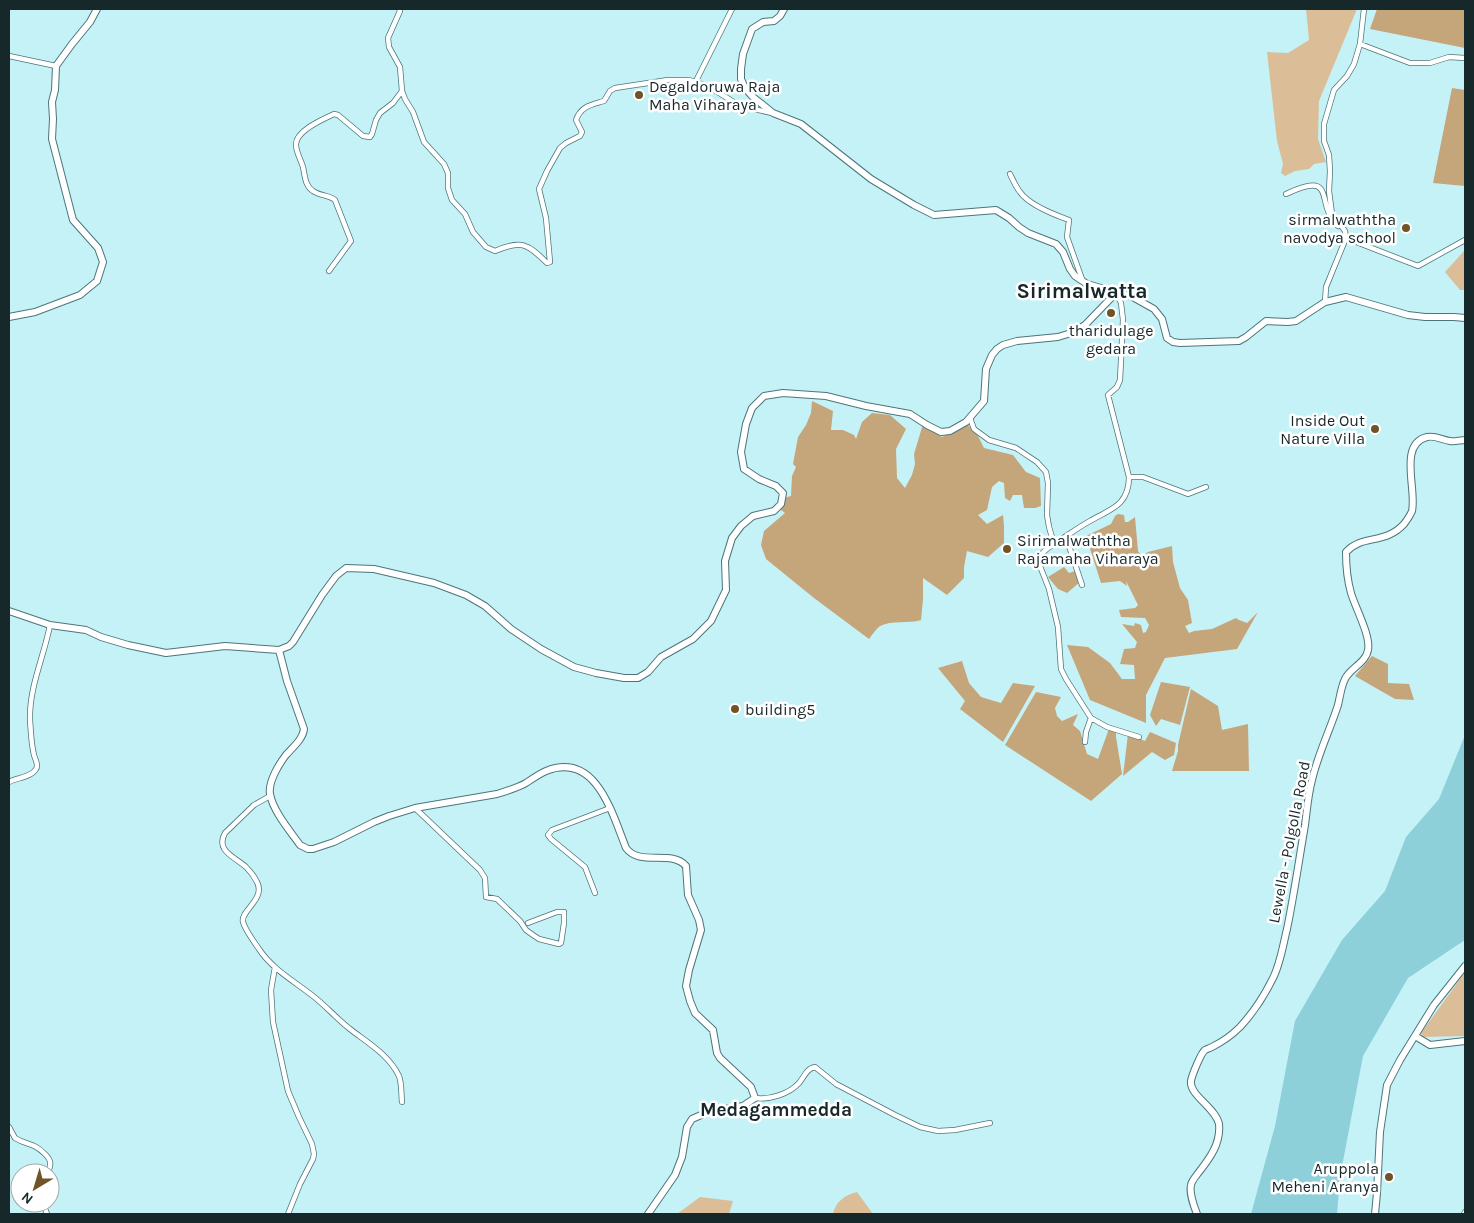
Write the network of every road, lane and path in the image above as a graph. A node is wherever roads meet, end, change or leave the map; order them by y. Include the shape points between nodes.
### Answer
1 (97, 9) edge
2 (399, 9) edge
3 (732, 9) edge
4 (784, 9) edge
5 (1364, 9) edge
6 (1360, 44) junction
7 (9, 56) edge
8 (1465, 58) edge
9 (56, 66) junction
10 (696, 81) junction
11 (402, 92) junction
12 (773, 113) junction
13 (1010, 174) dead end
14 (1286, 194) dead end
15 (1345, 231) junction
16 (1346, 238) junction
17 (1465, 240) edge
18 (329, 271) dead end
19 (1082, 281) junction
20 (1115, 295) junction
21 (1325, 302) junction
22 (9, 317) edge
23 (1465, 318) edge
24 (970, 418) junction
25 (1465, 440) edge
26 (1130, 477) junction
27 (1206, 487) dead end
28 (1066, 537) junction
29 (1054, 544) junction
30 (1082, 585) dead end
31 (9, 611) edge
32 (50, 626) junction
33 (279, 650) junction
34 (1091, 718) junction
35 (1140, 737) dead end
36 (1085, 742) dead end
37 (9, 782) edge
38 (270, 796) junction
39 (416, 808) junction
40 (610, 808) junction
41 (595, 893) dead end
42 (528, 923) dead end
43 (1465, 966) edge
44 (275, 967) junction
45 (1415, 1036) junction
46 (1465, 1041) edge
47 (755, 1098) junction
48 (402, 1102) dead end
49 (990, 1123) dead end
50 (9, 1127) edge
51 (50, 1163) edge
52 (288, 1214) edge
53 (648, 1214) edge
54 (1197, 1214) edge
55 (1375, 1214) edge

1 - 9 street
2 - 11 street via 388,38 400,67
3 - 10 street
4 - 12 street via 774,21 752,28 741,69 745,88
5 - 6 street
6 - 8 street via 1410,63
6 - 15 street via 1354,64 1334,90 1324,124 1332,214
7 - 9 street
9 - 22 street via 52,139 73,220 98,248 103,262 97,280 80,295 35,312
10 - 11 street via 668,80 615,88 604,101 585,106 579,113 576,120 582,132 580,136 560,148 539,189 546,218 550,262 547,263 524,245 495,250 486,247 473,232 465,214 452,200 444,164 424,142
10 - 12 street via 740,106
11 - 18 street via 380,113 370,137 363,136 334,114 310,126 296,142 306,183 313,191 335,200 351,241
12 - 19 street via 801,124 871,179 934,215 996,210 1028,233 1056,244 1070,269
13 - 19 street via 1027,200 1069,220 1067,237
14 - 15 street via 1311,184 1319,187 1332,220
15 - 16 street
16 - 17 street via 1418,266
16 - 21 street via 1326,287
19 - 20 street
20 - 21 street via 1129,295 1154,309 1162,319 1167,338 1180,343 1239,341 1266,321 1296,321
20 - 24 street via 1078,330 1058,337 1017,341 997,349 986,369 984,401
20 - 26 street via 1122,303 1123,320 1120,380 1108,395
21 - 23 street via 1346,297 1408,315
24 - 29 street via 974,428 989,440 1016,448 1046,472 1048,527
24 - 33 street via 950,431 941,432 910,414 826,396 783,393 764,396 752,408 741,452 744,469 776,486 782,494 781,504 774,511 753,516 732,538 725,561 726,590 711,621 693,639 661,657 638,678 574,667 541,649 466,595 434,583 374,569 346,568 336,576 293,642
25 - 54 street, Lewella - Polgolla Road via 1451,441 1429,436 1415,443 1410,460 1413,504 1409,517 1393,533 1362,542 1346,552 1351,593 1369,644 1368,651 1345,678 1312,780 1293,898 1273,980 1240,1026 1230,1036 1205,1050 1191,1080 1191,1085 1217,1116 1219,1124 1215,1147 1191,1186
26 - 27 street via 1143,477 1188,494
26 - 28 street via 1125,498 1117,506
28 - 29 street
28 - 30 street
29 - 34 street via 1040,555 1038,561 1058,627 1061,669
31 - 32 street
32 - 33 street via 86,630 128,645 166,653 226,646
32 - 37 street via 30,701 32,744 38,766 31,774
33 - 38 street via 304,729 280,764 270,785
34 - 35 street via 1107,727
34 - 36 street
38 - 39 street via 293,836 308,849 334,842 374,822
38 - 44 street via 254,805 225,833 221,842 227,853 245,866 257,881 259,893 243,922 258,948
39 - 40 street via 497,794 524,784 544,771 567,767 590,777
39 - 42 street via 480,870 485,878 486,897 497,899 539,939 561,943 564,912
40 - 41 street via 552,830 548,835 585,867
40 - 47 street via 632,855 675,860 686,866 688,895 701,930 687,977 690,1001 695,1013 713,1030 720,1058 751,1087
43 - 45 street via 1434,1005
44 - 48 street via 389,1060 400,1080
44 - 52 street via 271,990 273,1022 288,1091 314,1154
45 - 46 street via 1430,1045
45 - 55 street via 1387,1085 1380,1132
47 - 49 street via 784,1094 796,1086 809,1069 816,1067 836,1084 920,1127 938,1131
47 - 53 street via 743,1106 708,1112 692,1119 675,1175
50 - 51 street via 15,1138 38,1147

